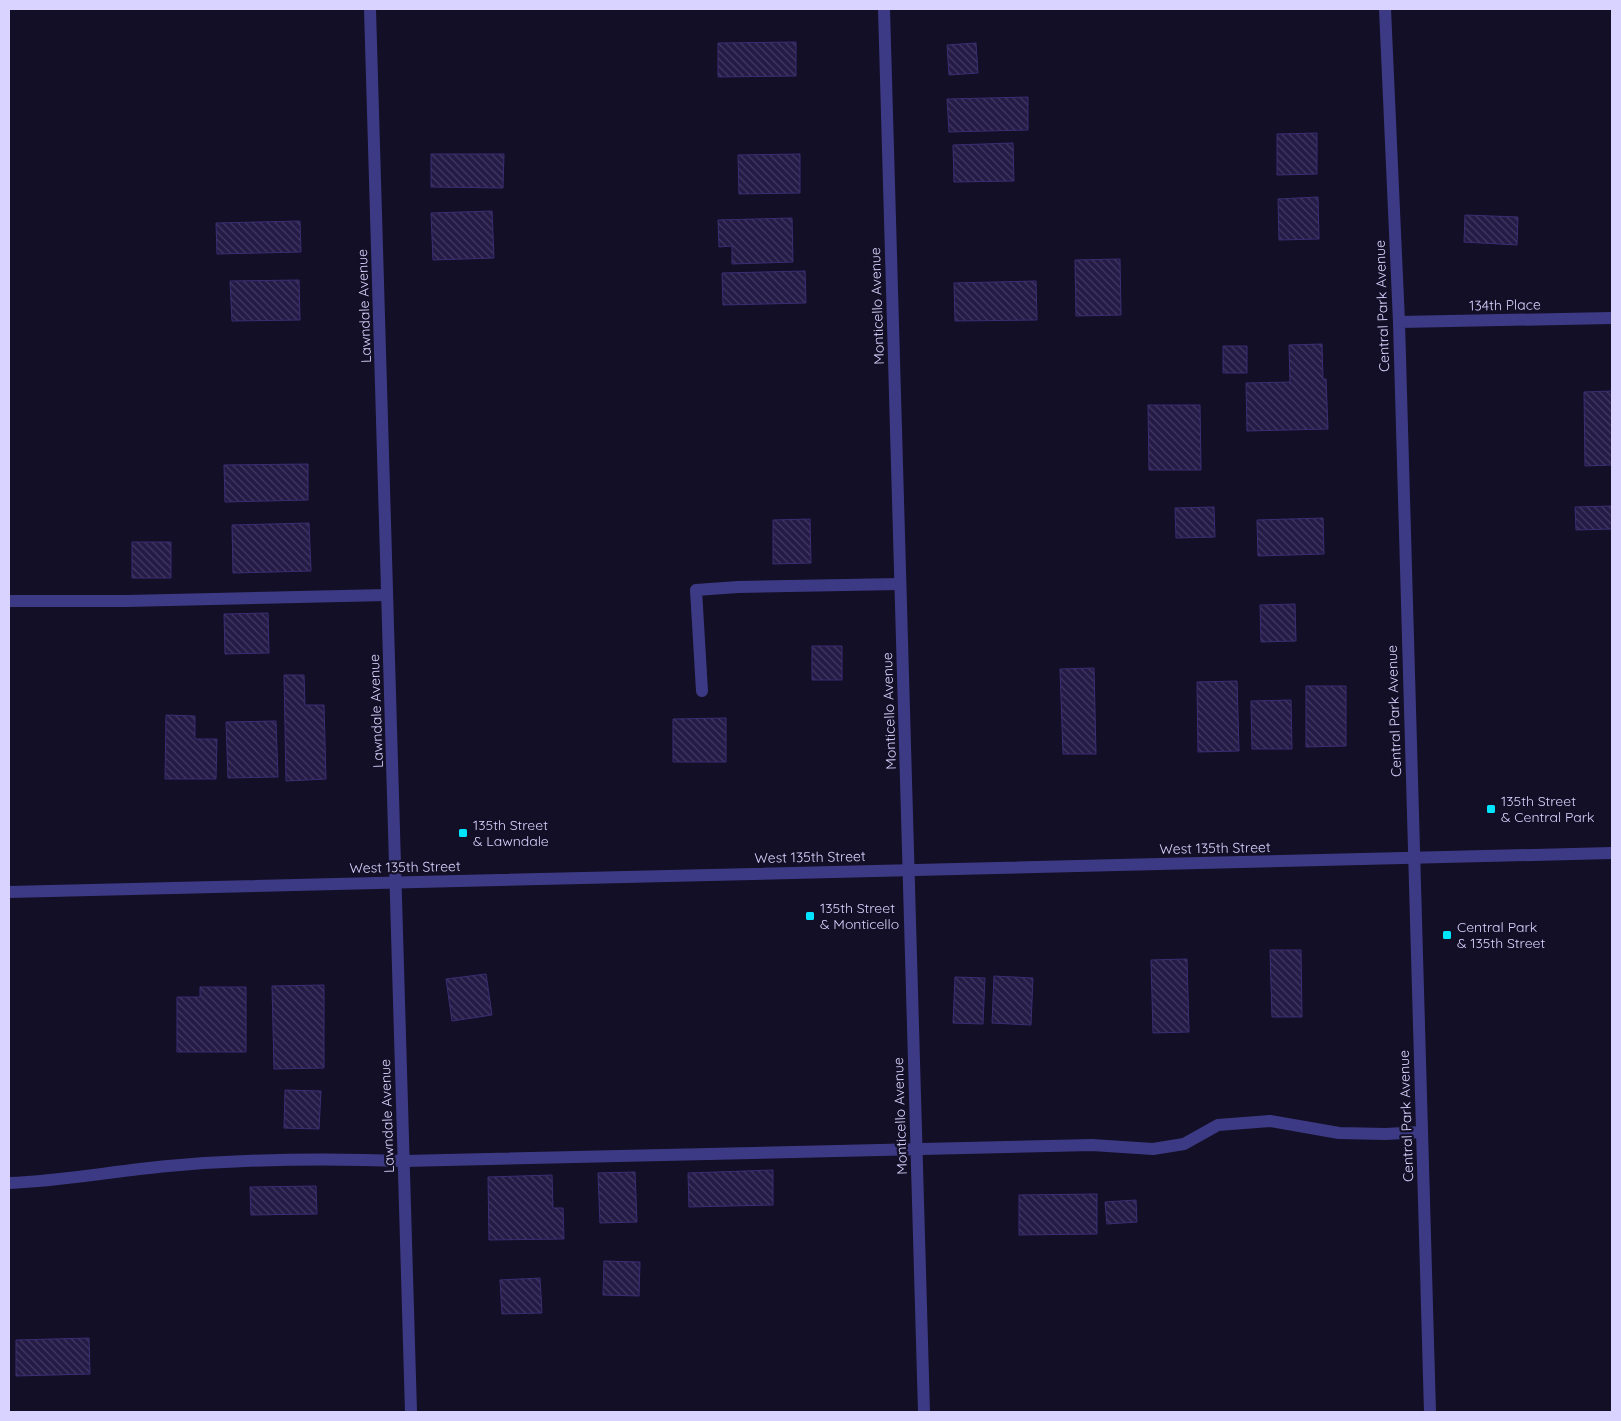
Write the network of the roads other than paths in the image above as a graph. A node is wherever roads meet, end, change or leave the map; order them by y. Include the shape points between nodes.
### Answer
1 (370, 9) edge
2 (884, 9) edge
3 (1386, 9) edge
4 (1612, 318) edge
5 (1399, 322) junction
6 (900, 584) junction
7 (387, 595) junction
8 (9, 601) edge
9 (702, 692) dead end
10 (1612, 853) edge
11 (1413, 857) junction
12 (908, 870) junction
13 (396, 882) junction
14 (9, 892) edge
15 (1421, 1132) junction
16 (916, 1150) junction
17 (404, 1161) junction
18 (9, 1183) edge
19 (411, 1412) edge
20 (924, 1412) edge
21 (1430, 1412) edge

1 - 7 street, Lawndale Avenue
2 - 6 street, Monticello Avenue
3 - 5 street, Central Park Avenue
4 - 5 street, 134th Place
5 - 11 street, Central Park Avenue
6 - 9 street via 696,590
6 - 12 street, Monticello Avenue
7 - 8 street
7 - 13 street, Lawndale Avenue
10 - 11 street, West 135th Street
11 - 12 street, West 135th Street
11 - 15 street, Central Park Avenue
12 - 13 street, West 135th Street
12 - 16 street, Monticello Avenue
13 - 14 street, West 135th Street
13 - 17 street, Lawndale Avenue
15 - 16 street via 1339,1133 1270,1121 1218,1125 1184,1144 1153,1148 1092,1145
15 - 21 street, Central Park Avenue
16 - 17 street
16 - 20 street, Monticello Avenue
17 - 18 street via 234,1161
17 - 19 street, Lawndale Avenue

